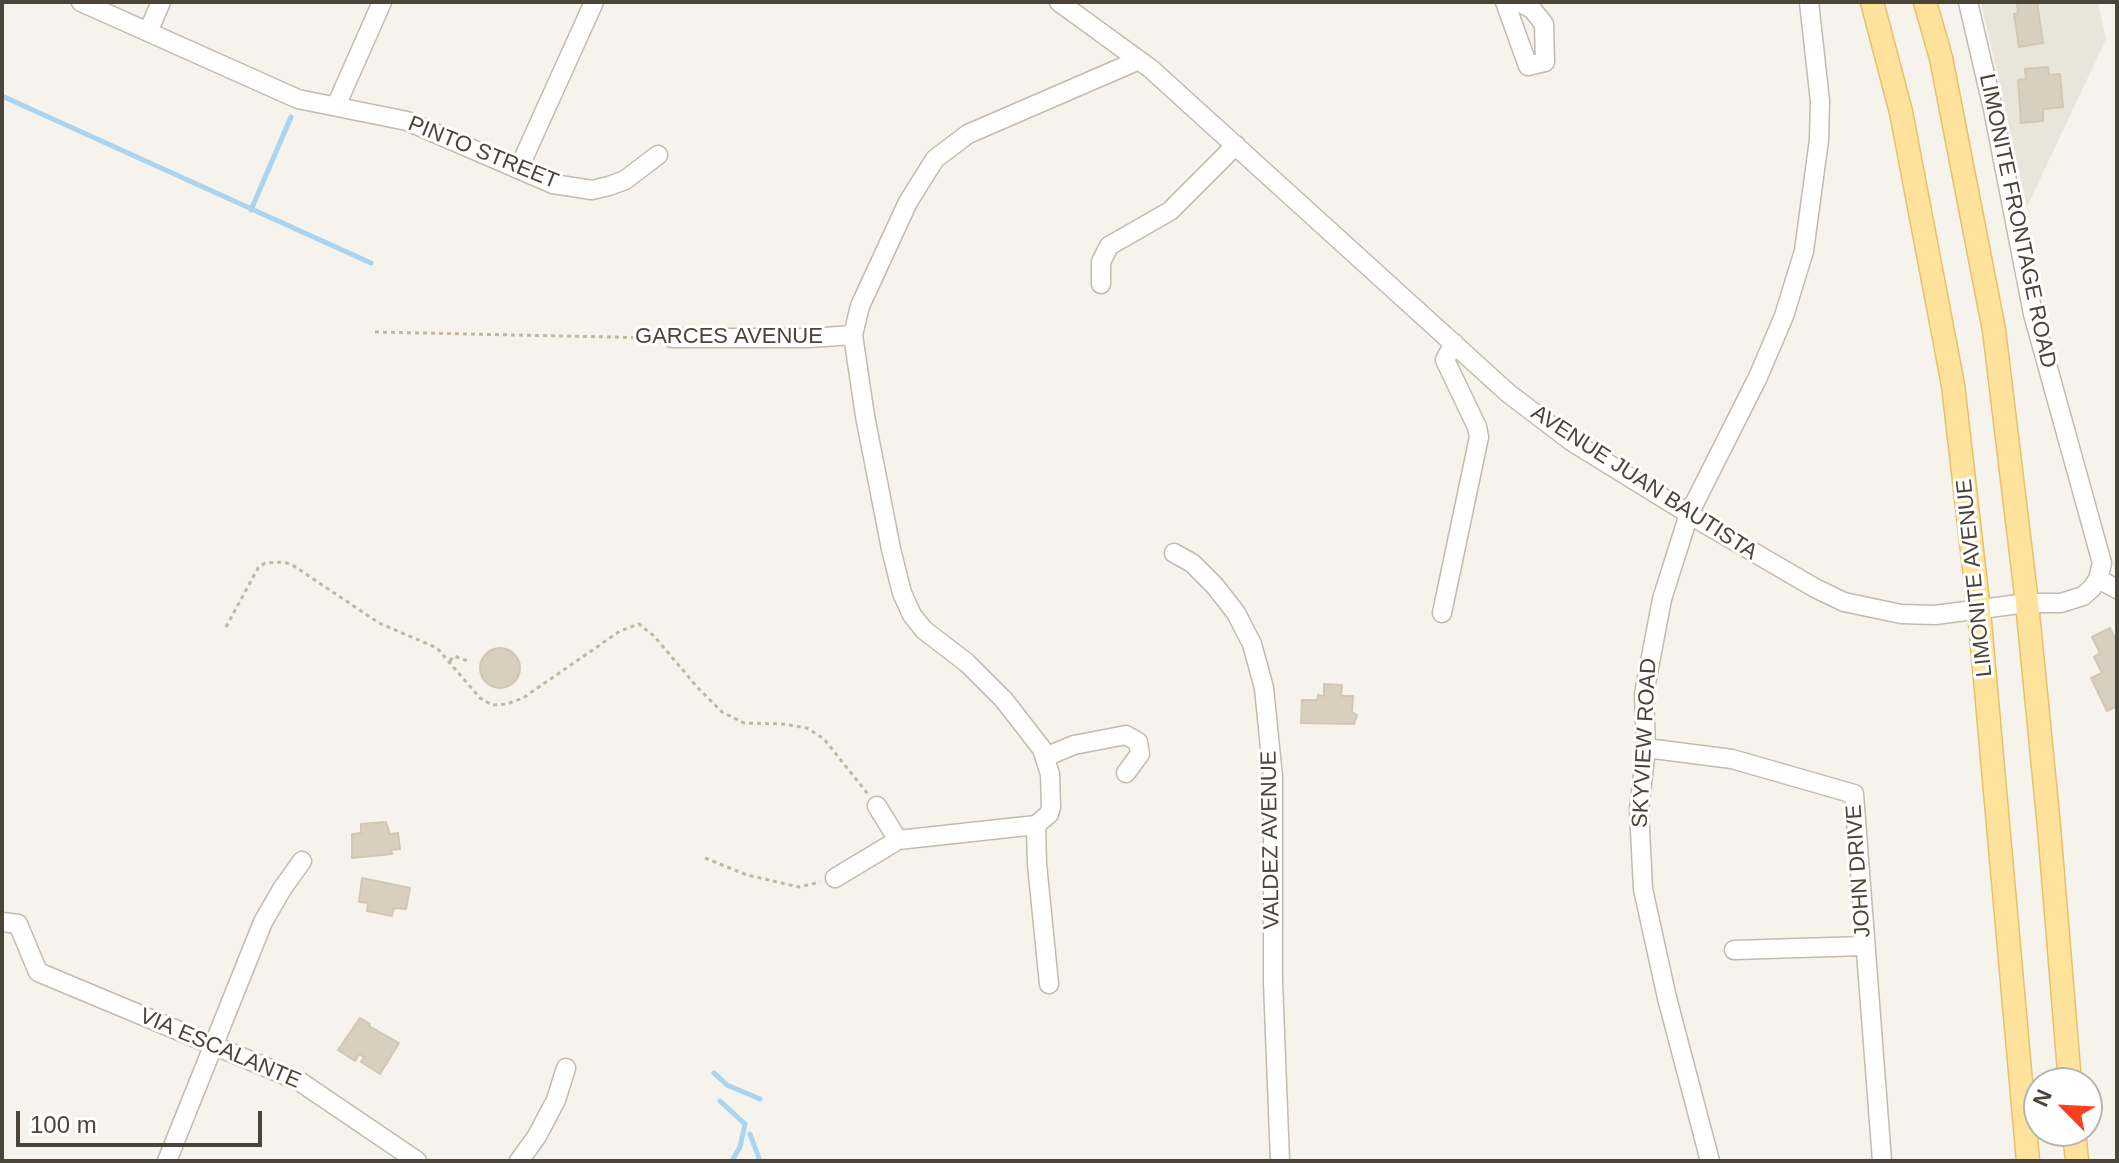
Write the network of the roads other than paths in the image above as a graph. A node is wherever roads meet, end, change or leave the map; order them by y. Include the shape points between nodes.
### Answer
1 (81, 2) edge
2 (161, 2) edge
3 (382, 2) edge
4 (594, 2) edge
5 (1059, 2) edge
6 (1505, 2) edge
7 (1519, 2) edge
8 (1809, 2) edge
9 (1872, 2) edge
10 (1925, 2) edge
11 (1968, 2) edge
12 (148, 32) junction
13 (1139, 60) junction
14 (336, 106) junction
15 (1236, 145) junction
16 (658, 155) dead end
17 (519, 168) junction
18 (1101, 284) dead end
19 (853, 335) junction
20 (672, 338) road end
21 (1454, 343) junction
22 (1689, 514) junction
23 (1174, 553) dead end
24 (2098, 579) junction
25 (2117, 589) edge
26 (2027, 603) junction
27 (1979, 611) junction
28 (1442, 613) dead end
29 (1646, 748) junction
30 (1045, 757) junction
31 (1126, 773) dead end
32 (877, 806) road end
33 (1036, 825) junction
34 (898, 840) junction
35 (302, 861) dead end
36 (835, 878) road end
37 (2, 922) edge
38 (1864, 946) junction
39 (1734, 950) dead end
40 (1049, 984) dead end
41 (213, 1046) junction
42 (2069, 1067) edge
43 (566, 1068) dead end
44 (167, 1161) edge
45 (417, 1161) edge
46 (519, 1161) edge
47 (1280, 1161) edge
48 (1710, 1161) edge
49 (1882, 1161) edge
50 (2028, 1161) edge

1 - 12 street, PINTO STREET
2 - 12 street
3 - 14 street
4 - 17 street
5 - 13 street, AVENUE JUAN BAUTISTA
6 - 7 street via 1528,66 1545,62 1544,24
8 - 22 street, SKYVIEW ROAD via 1820,101 1804,251 1758,377
9 - 27 main road, LIMONITE AVENUE via 1901,112 1953,385
10 - 26 main road via 1941,58 1994,330
11 - 24 street, LIMONITE FRONTAGE ROAD via 2033,314 2102,563
12 - 14 street, PINTO STREET via 298,99
13 - 15 street, AVENUE JUAN BAUTISTA
13 - 19 street, GARCES AVENUE via 968,134 935,159 908,202 860,306
14 - 17 street, PINTO STREET via 407,121
15 - 18 street via 1170,211 1109,246 1101,262
15 - 21 street, AVENUE JUAN BAUTISTA
16 - 17 street, PINTO STREET via 625,180 592,190 553,184
19 - 20 street, GARCES AVENUE
19 - 30 street via 902,593 912,615 967,663 1031,732
21 - 22 street, AVENUE JUAN BAUTISTA via 1571,441
21 - 28 street via 1445,360 1479,437
22 - 27 street, AVENUE JUAN BAUTISTA via 1844,602 1901,614
22 - 29 street, SKYVIEW ROAD via 1651,646 1644,694
23 - 47 street, VALDEZ AVENUE via 1192,563 1236,613 1252,644 1264,688 1273,777
24 - 25 street
24 - 26 street, AVENUE JUAN BAUTISTA via 2083,596 2061,603
26 - 27 street, AVENUE JUAN BAUTISTA
26 - 42 main road
27 - 50 main road, LIMONITE AVENUE
29 - 38 street, JOHN DRIVE via 1732,759 1854,794
29 - 48 street, SKYVIEW ROAD via 1639,810 1643,889
30 - 31 street via 1126,735 1136,739 1140,751
30 - 33 street via 1051,807
32 - 34 street
33 - 34 street
33 - 40 street
34 - 36 street
35 - 41 street via 263,922
37 - 41 street, VIA ESCALANTE via 18,924 38,972
38 - 39 street
38 - 49 street, JOHN DRIVE
41 - 44 street
41 - 45 street, VIA ESCALANTE via 299,1081
43 - 46 street via 556,1100

